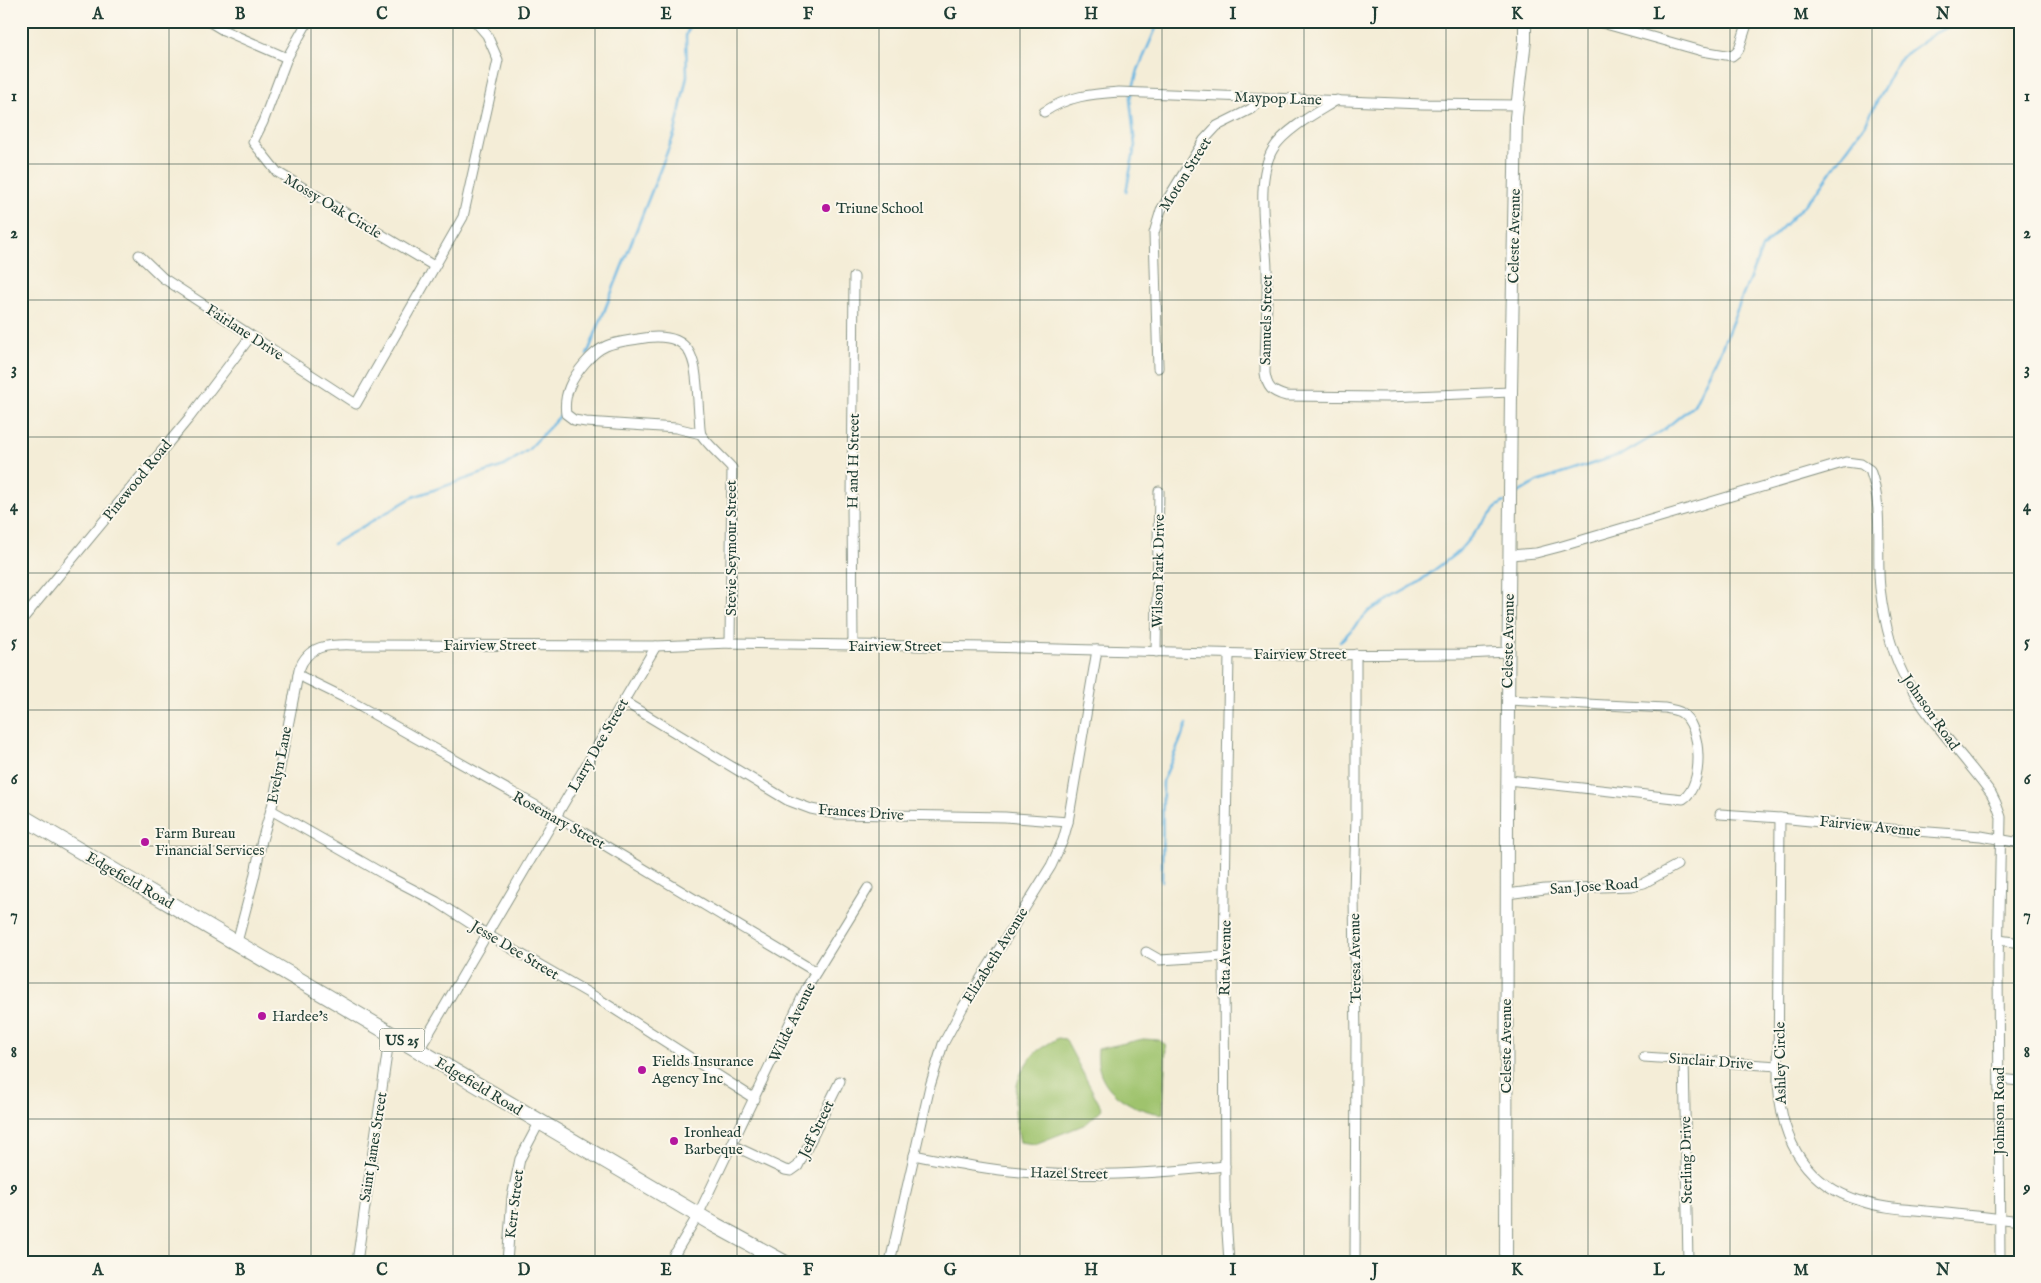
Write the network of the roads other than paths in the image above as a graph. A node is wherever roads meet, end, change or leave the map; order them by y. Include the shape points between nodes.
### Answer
1 (208, 21) edge
2 (308, 21) edge
3 (475, 21) edge
4 (1525, 21) edge
5 (1595, 21) edge
6 (1748, 21) edge
7 (287, 58) junction
8 (1263, 97) junction
9 (1337, 100) junction
10 (1517, 105) junction
11 (1044, 112) dead end
12 (139, 255) dead end
13 (434, 266) junction
14 (854, 277) dead end
15 (251, 336) junction
16 (1158, 368) dead end
17 (1511, 392) junction
18 (701, 434) junction
19 (1159, 491) dead end
20 (1510, 555) junction
21 (21, 621) edge
22 (730, 643) junction
23 (656, 646) junction
24 (853, 646) junction
25 (1098, 650) junction
26 (1156, 652) junction
27 (1508, 652) junction
28 (1229, 654) junction
29 (1356, 654) junction
30 (298, 675) junction
31 (1508, 700) junction
32 (623, 701) junction
33 (1508, 780) junction
34 (271, 810) junction
35 (1720, 814) dead end
36 (21, 816) edge
37 (556, 817) junction
38 (1780, 818) junction
39 (1068, 822) junction
40 (2001, 839) junction
41 (2020, 843) edge
42 (1677, 865) dead end
43 (868, 888) dead end
44 (1507, 894) junction
45 (488, 934) junction
46 (1999, 940) junction
47 (237, 942) junction
48 (2020, 942) edge
49 (1146, 952) dead end
50 (1224, 956) junction
51 (816, 972) junction
52 (390, 1033) junction
53 (419, 1050) junction
54 (1644, 1057) dead end
55 (1684, 1059) junction
56 (1778, 1066) junction
57 (2000, 1079) junction
58 (840, 1081) dead end
59 (2020, 1081) edge
60 (754, 1099) junction
61 (540, 1121) junction
62 (732, 1145) junction
63 (914, 1155) junction
64 (1225, 1166) junction
65 (698, 1215) junction
66 (1999, 1218) junction
67 (2020, 1221) edge
68 (672, 1258) edge
69 (357, 1262) edge
70 (507, 1262) edge
71 (682, 1262) edge
72 (784, 1262) edge
73 (890, 1262) edge
74 (1229, 1262) edge
75 (1355, 1262) edge
76 (1506, 1262) edge
77 (1688, 1262) edge
78 (2000, 1262) edge

1 - 7 street
2 - 7 street, Mossy Oak Circle
3 - 13 street via 487,35 498,60 463,217
4 - 10 street, Celeste Avenue
5 - 6 street via 1702,51 1732,56 1738,52
7 - 13 street, Mossy Oak Circle via 253,142 277,172
8 - 9 street, Maypop Lane
8 - 11 street, Maypop Lane via 1119,92 1066,100
8 - 16 street, Moton Street via 1251,109 1217,126 1204,140 1157,220 1154,233
9 - 10 street, Maypop Lane
9 - 17 street, Samuels Street via 1279,141 1267,165 1262,212 1267,270 1266,384 1273,392 1286,396 1388,397
10 - 17 street, Celeste Avenue
12 - 15 street, Fairlane Drive via 162,278
13 - 15 street, Fairlane Drive via 356,404
14 - 24 street, H and H Street
15 - 21 street, Pinewood Road
17 - 20 street, Celeste Avenue
18 - 18 street via 695,365 691,353 676,339 650,336 612,343 596,350 573,377 565,405 566,414 574,420 676,428
18 - 22 street, Stevie Seymour Street via 732,468
19 - 26 street, Wilson Park Drive
20 - 27 street, Celeste Avenue
20 - 40 street, Johnson Road via 1559,547 1840,464 1854,462 1867,467 1876,491 1880,580 1884,612 1896,658 1923,706 1996,802 2001,817
22 - 23 street, Fairview Street
22 - 24 street, Fairview Street
23 - 30 street, Fairview Street via 327,645 309,653
23 - 32 street, Larry Dee Street
24 - 25 street, Fairview Street
25 - 26 street, Fairview Street
25 - 39 street, Elizabeth Avenue
26 - 28 street, Fairview Street
27 - 29 street, Fairview Street
27 - 31 street, Celeste Avenue
28 - 29 street, Fairview Street
28 - 50 street, Rita Avenue
29 - 75 street, Teresa Avenue
30 - 34 street, Evelyn Lane
30 - 37 street, Rosemary Street via 345,698
31 - 33 street, Celeste Avenue
31 - 33 street via 1665,708 1680,712 1691,725 1698,748 1696,779 1689,795 1683,799
32 - 37 street, Larry Dee Street
32 - 39 street, Frances Drive via 787,800 811,809 836,814 1004,817
33 - 44 street, Celeste Avenue
34 - 45 street, Jesse Dee Street
34 - 47 street, Evelyn Lane
35 - 38 street, Fairview Avenue
36 - 47 main road, Edgefield Road / US 25
37 - 45 street, Larry Dee Street
37 - 51 street, Rosemary Street
38 - 40 street, Fairview Avenue
38 - 56 street, Ashley Circle
39 - 63 street, Elizabeth Avenue via 1051,866 943,1044
40 - 41 street, Fairview Avenue
40 - 46 street, Johnson Road
42 - 44 street, San Jose Road via 1632,886 1545,889
43 - 51 street, Wilde Avenue
44 - 76 street, Celeste Avenue
45 - 53 street, Larry Dee Street
45 - 60 street, Jesse Dee Street via 597,998
46 - 48 street
46 - 57 street, Johnson Road
47 - 52 main road, Edgefield Road / US 25
49 - 50 street via 1160,960
50 - 64 street, Rita Avenue
51 - 60 street, Wilde Avenue
52 - 53 main road, Edgefield Road / US 25
52 - 69 street, Saint James Street
53 - 61 main road, Edgefield Road / US 25
54 - 55 street, Sinclair Drive
55 - 56 street, Sinclair Drive
55 - 77 street, Sterling Drive
56 - 66 street, Ashley Circle via 1779,1103 1787,1132 1803,1163 1822,1181 1850,1198 1875,1205
57 - 59 street
57 - 66 street, Johnson Road
58 - 62 street, Jeff Street via 798,1166 785,1170
60 - 62 street, Wilde Avenue
61 - 65 main road, Edgefield Road / US 25
61 - 70 street, Kerr Street via 520,1159 512,1197
62 - 65 street, Wilde Avenue
63 - 64 street, Hazel Street via 988,1168 1077,1175 1159,1173
63 - 73 street, Elizabeth Avenue
64 - 74 street, Rita Avenue
65 - 68 street, Wilde Avenue
65 - 72 main road, Edgefield Road / US 25
66 - 67 street, Ashley Circle
66 - 78 street, Johnson Road
68 - 71 street

